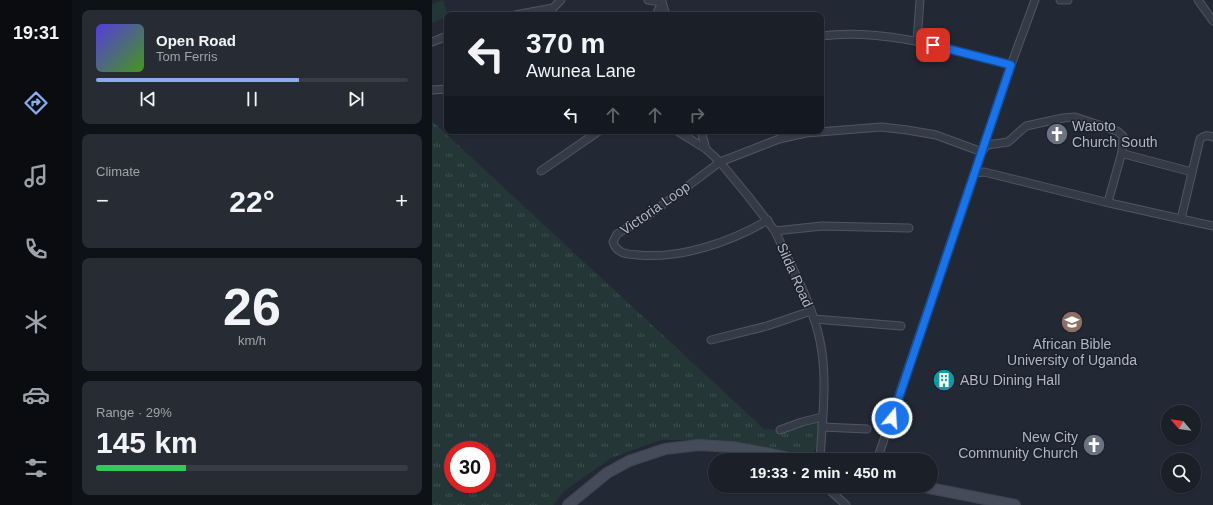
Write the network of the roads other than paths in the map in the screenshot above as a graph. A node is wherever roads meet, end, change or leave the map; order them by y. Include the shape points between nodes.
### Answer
1 (561, 0) edge
2 (648, 0) edge
3 (920, 0) edge
4 (1035, 0) edge
5 (1060, 0) edge
6 (1068, 0) edge
7 (1198, 0) edge
8 (662, 1) edge
9 (531, 12) edge
10 (657, 12) edge
11 (665, 12) edge
12 (1213, 21) edge
13 (824, 36) edge
14 (444, 37) edge
15 (917, 41) junction
16 (432, 42) edge
17 (1011, 65) junction
18 (444, 89) edge
19 (432, 90) edge
20 (824, 132) edge
21 (595, 134) edge
22 (682, 134) edge
23 (702, 134) edge
24 (802, 134) edge
25 (1213, 137) edge
26 (706, 149) junction
27 (982, 152) junction
28 (1122, 152) junction
29 (720, 162) junction
30 (541, 171) dead end
31 (1192, 172) junction
32 (975, 173) junction
33 (1108, 202) junction
34 (1181, 218) junction
35 (768, 220) junction
36 (1213, 226) edge
37 (909, 228) dead end
38 (775, 231) junction
39 (811, 311) junction
40 (814, 319) junction
41 (901, 326) dead end
42 (711, 340) dead end
43 (822, 417) junction
44 (822, 427) junction
45 (867, 429) dead end
46 (780, 430) dead end
47 (763, 453) edge
48 (820, 453) edge
49 (879, 453) edge
50 (938, 490) edge
51 (833, 493) edge
52 (568, 505) edge
53 (846, 505) edge
54 (1015, 505) edge

1 - 9 street via 553,8
2 - 8 street
3 - 15 street
4 - 17 street
5 - 6 street
7 - 12 street
8 - 10 street
8 - 11 street
13 - 15 street via 866,35
14 - 16 street
15 - 17 street
17 - 27 street
18 - 19 street
20 - 27 street via 881,127 907,130 936,135
21 - 30 street
22 - 26 street, Silda Road
23 - 26 street
24 - 29 street via 779,139
25 - 31 street via 1207,135 1200,140
26 - 29 street, Silda Road
27 - 28 street via 987,145 1008,142 1026,126 1075,117 1117,131 1123,136
27 - 32 street
28 - 31 street
28 - 33 street
29 - 35 street, Silda Road
29 - 35 street, Victoria Loop via 649,215 616,234 614,248 626,254 647,256 680,253 742,234
31 - 34 street
32 - 33 street via 984,172
32 - 49 street
33 - 34 street
34 - 36 street
35 - 38 street, Silda Road
37 - 38 street via 822,226
38 - 39 street, Silda Road
39 - 40 street, Silda Road
39 - 42 street via 767,326
40 - 41 street
40 - 43 street, Silda Road via 824,369
43 - 44 street, Silda Road
43 - 46 street
44 - 45 street
44 - 48 street, Silda Road
47 - 52 street via 732,447 699,445 665,449 606,473
50 - 54 street
51 - 53 street

